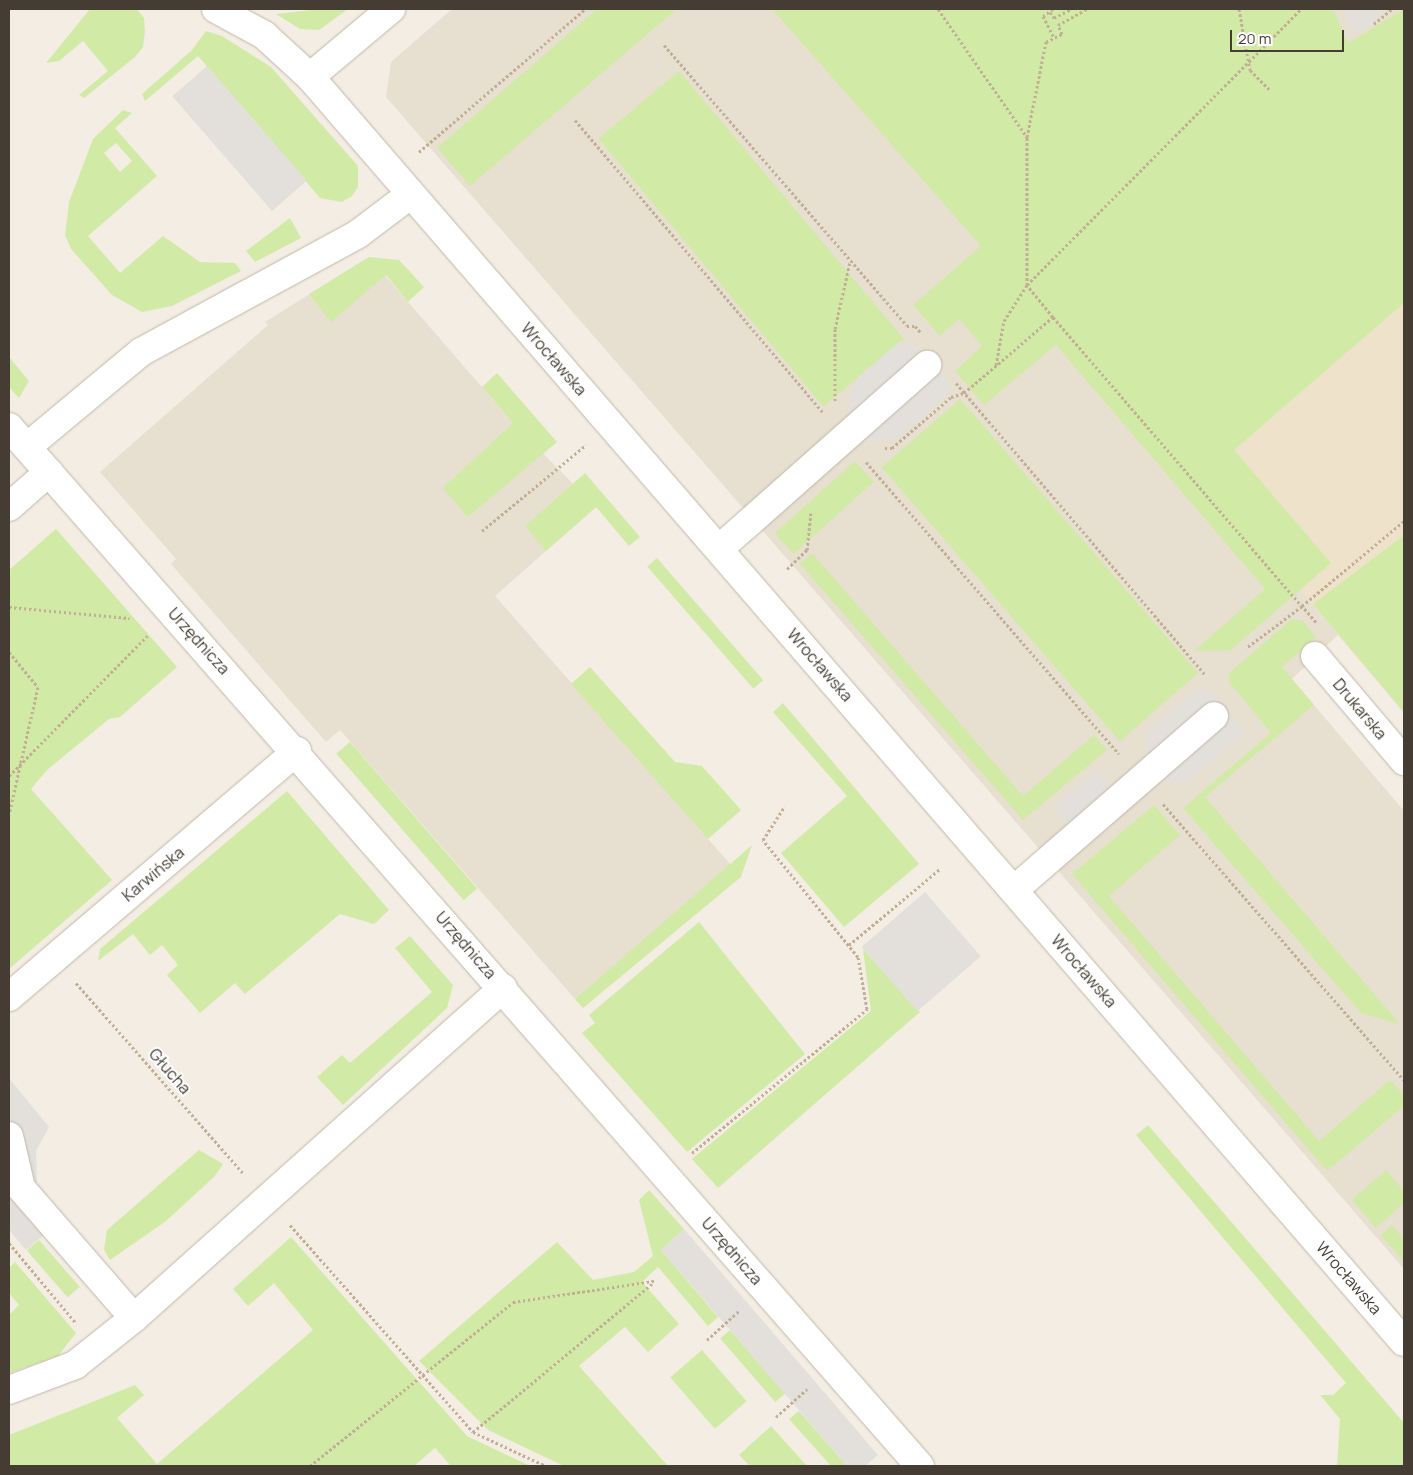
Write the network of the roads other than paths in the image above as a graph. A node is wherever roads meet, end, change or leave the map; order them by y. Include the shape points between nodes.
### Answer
1 (216, 9) edge
2 (391, 9) edge
3 (310, 77) junction
4 (402, 184) junction
5 (931, 362) road end
6 (9, 427) edge
7 (26, 447) junction
8 (49, 472) junction
9 (9, 508) edge
10 (719, 549) junction
11 (1316, 656) road end
12 (1214, 716) dead end
13 (297, 751) junction
14 (1404, 761) edge
15 (1014, 890) junction
16 (503, 988) junction
17 (9, 997) edge
18 (9, 1136) edge
19 (134, 1318) junction
20 (1404, 1342) edge
21 (9, 1390) edge
22 (920, 1466) edge

1 - 3 street, Wrocławska via 264,35
2 - 3 street
3 - 4 street, Wrocławska
4 - 7 street via 358,234 141,352
4 - 10 street, Wrocławska
5 - 10 street
6 - 7 street, Urzędnicza
7 - 8 street, Urzędnicza
8 - 9 street
8 - 13 street, Urzędnicza
10 - 15 street, Wrocławska
11 - 14 street, Drukarska
12 - 15 street
13 - 16 street, Urzędnicza
13 - 17 street, Karwińska
15 - 20 street, Wrocławska
16 - 19 street
16 - 22 street, Urzędnicza
18 - 19 street via 21,1188
19 - 21 street via 75,1365

